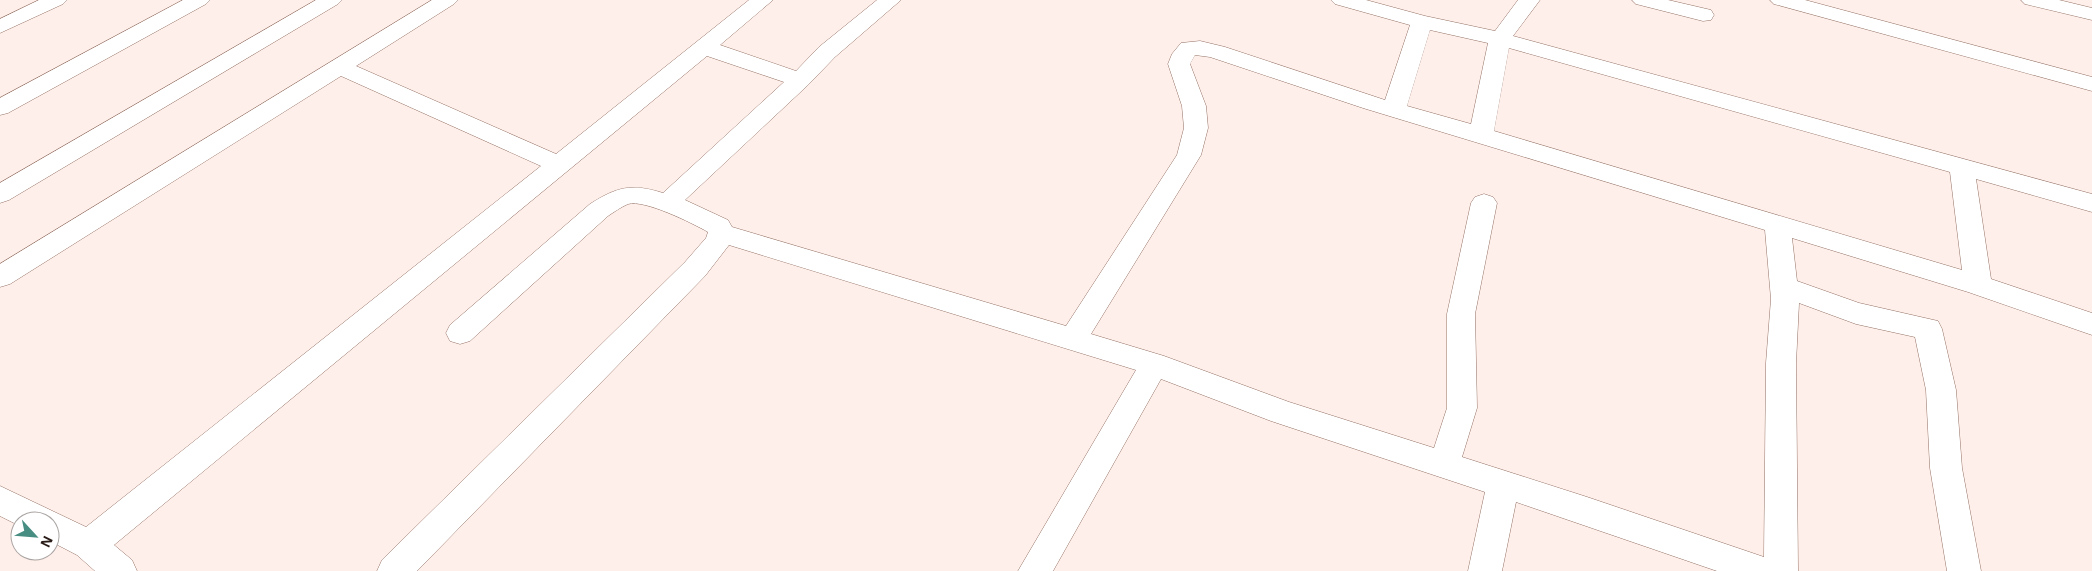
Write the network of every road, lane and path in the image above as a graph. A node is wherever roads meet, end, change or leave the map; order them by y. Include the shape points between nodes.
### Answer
1 (56, 0) edge
2 (199, 0) edge
3 (331, 0) edge
4 (447, 0) edge
5 (762, 0) edge
6 (890, 0) edge
7 (1342, 0) edge
8 (1529, 0) edge
9 (1643, 0) edge
10 (1781, 0) edge
11 (2032, 0) edge
12 (2092, 14) edge
13 (1703, 15) dead end
14 (1422, 22) junction
15 (0, 27) edge
16 (1500, 39) junction
17 (703, 47) junction
18 (339, 67) junction
19 (800, 80) junction
20 (2092, 84) edge
21 (0, 108) edge
22 (1394, 110) junction
23 (1481, 135) junction
24 (558, 164) junction
25 (1962, 168) junction
26 (0, 194) edge
27 (1484, 203) dead end
28 (2092, 203) edge
29 (666, 204) junction
30 (1778, 226) junction
31 (722, 233) junction
32 (0, 277) edge
33 (1978, 285) junction
34 (1784, 287) junction
35 (2092, 324) edge
36 (460, 333) dead end
37 (1074, 339) junction
38 (1154, 364) junction
39 (1444, 466) junction
40 (1503, 484) junction
41 (0, 500) edge
42 (22, 511) edge
43 (60, 530) edge
44 (89, 545) junction
45 (1696, 560) edge
46 (120, 571) edge
47 (394, 571) edge
48 (1035, 571) edge
49 (1485, 571) edge
50 (1760, 571) edge
51 (1782, 571) edge
52 (1964, 571) edge

1 - 15 street
2 - 21 street
3 - 26 street
4 - 18 street
5 - 17 street
6 - 19 street via 827,52
7 - 14 street
8 - 16 street
9 - 13 street
10 - 20 street
11 - 12 street
14 - 16 street
14 - 22 street
16 - 23 street
16 - 25 street
17 - 19 street
17 - 24 street
18 - 24 street
18 - 32 street
19 - 29 street
22 - 23 street
22 - 37 street via 1217,52 1189,48 1179,64 1194,106 1196,128 1188,155
23 - 30 street
24 - 44 street
25 - 28 street
25 - 33 street
27 - 39 street via 1461,314 1462,408
29 - 31 street via 719,226
29 - 36 street via 647,196 630,195 599,210
30 - 33 street
30 - 34 street
31 - 37 street
31 - 47 street via 695,269
33 - 35 street
34 - 51 street
34 - 52 street via 1856,313 1928,329 1941,390 1946,468
37 - 38 street
38 - 39 street via 1282,412
38 - 48 street
39 - 40 street
40 - 45 street
40 - 49 street
41 - 42 street
43 - 44 street
44 - 46 street
45 - 50 street

